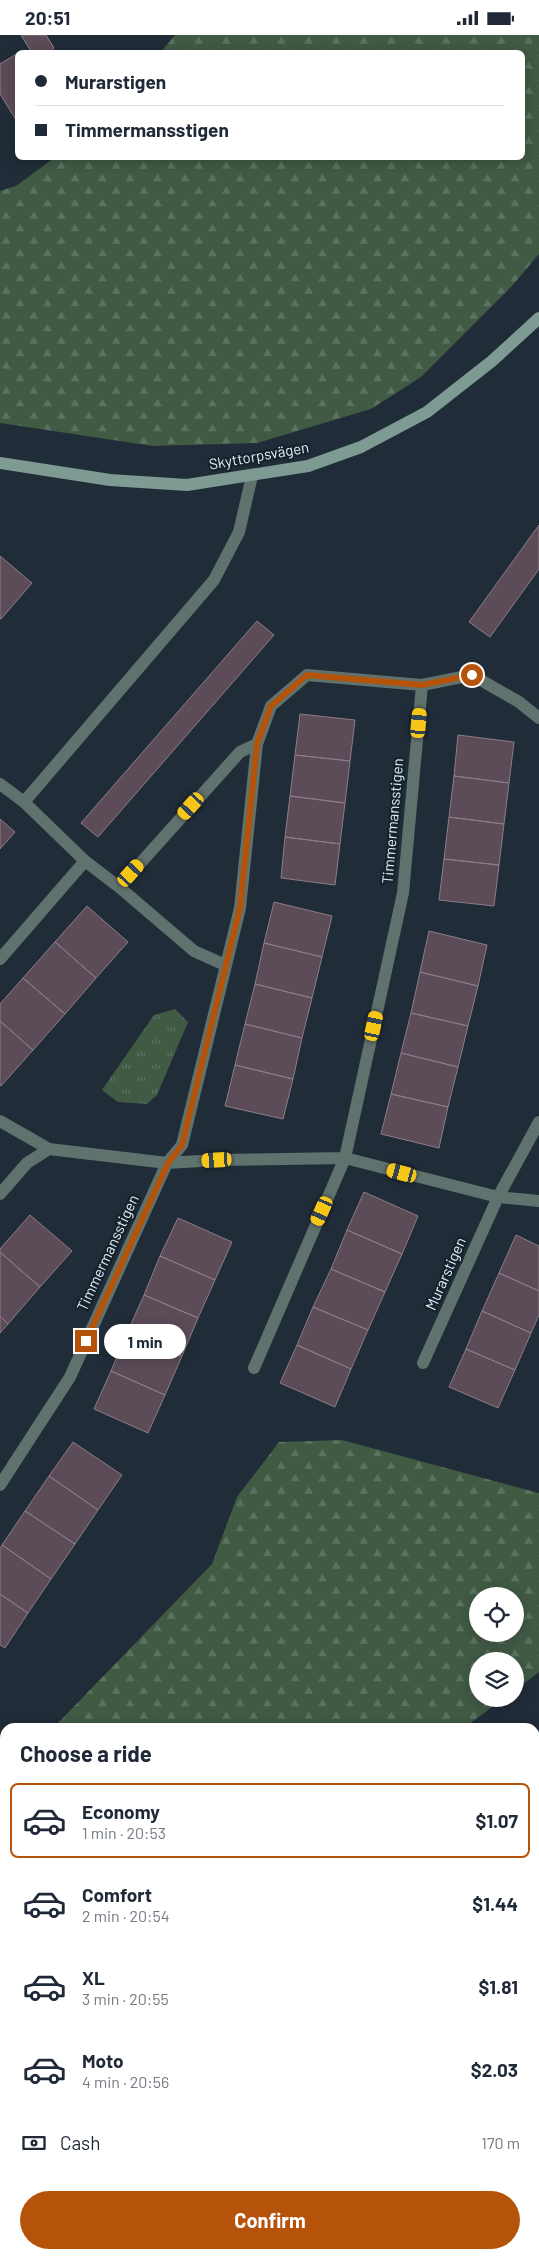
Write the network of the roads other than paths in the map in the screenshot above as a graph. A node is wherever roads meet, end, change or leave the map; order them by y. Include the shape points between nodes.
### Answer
1 (539, 318) edge
2 (0, 463) edge
3 (252, 476) junction
4 (422, 685) junction
5 (539, 718) edge
6 (257, 744) junction
7 (0, 783) edge
8 (24, 802) junction
9 (85, 861) junction
10 (119, 887) junction
11 (0, 959) edge
12 (225, 965) junction
13 (0, 1121) edge
14 (539, 1122) edge
15 (49, 1149) junction
16 (345, 1158) junction
17 (168, 1163) junction
18 (0, 1194) edge
19 (498, 1197) junction
20 (539, 1201) edge
21 (423, 1363) dead end
22 (254, 1368) dead end
23 (0, 1485) edge

1 - 3 street, Skyttorpsvägen via 492,361 427,412 386,435 308,466
2 - 3 street, Skyttorpsvägen via 110,480 187,485
3 - 8 street via 239,532 214,580
4 - 5 street via 472,675 519,702
4 - 6 street, Timmermansstigen via 307,675 271,706
4 - 16 street, Timmermansstigen via 402,893
6 - 10 street via 240,752
6 - 12 street, Timmermansstigen via 240,908
7 - 8 street
8 - 9 street
9 - 10 street
9 - 11 street
10 - 12 street via 194,951
12 - 17 street, Timmermansstigen via 182,1145
13 - 15 street
14 - 19 street, Murarstigen
15 - 17 street
15 - 18 street via 27,1163
16 - 17 street
16 - 19 street
16 - 22 street, Timmermansstigen
17 - 23 street, Timmermansstigen via 70,1377
19 - 20 street
19 - 21 street, Murarstigen

